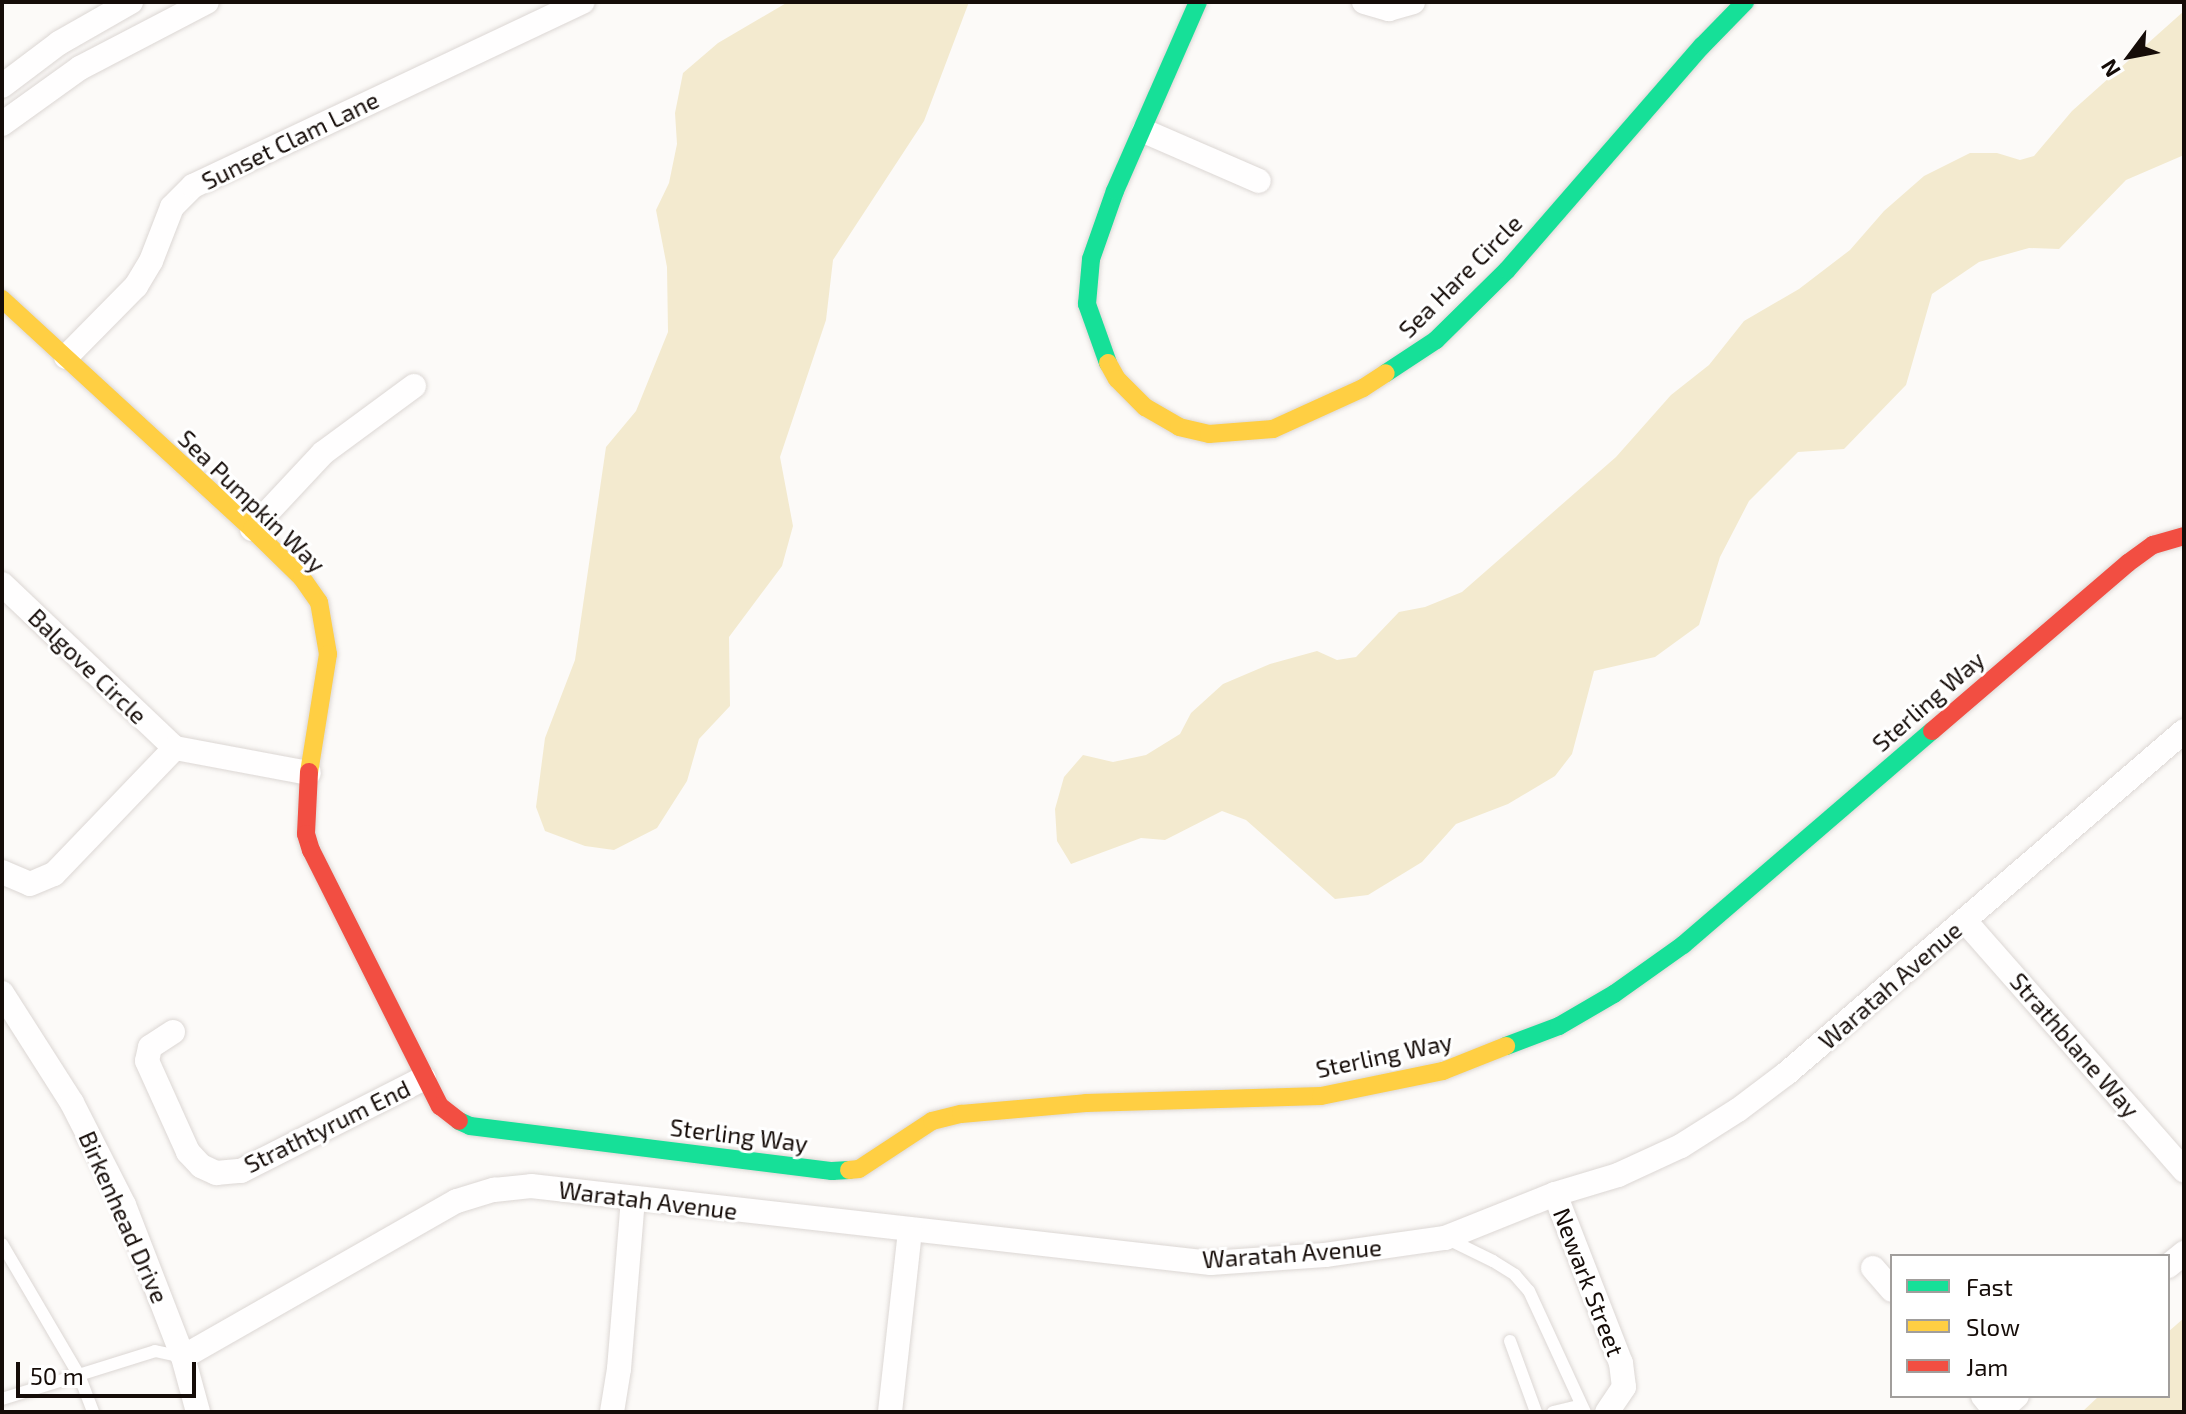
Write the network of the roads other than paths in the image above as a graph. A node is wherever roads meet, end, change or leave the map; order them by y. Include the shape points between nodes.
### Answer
1 (131, 2) edge
2 (583, 2) edge
3 (1198, 2) edge
4 (1364, 2) edge
5 (1413, 2) edge
6 (1745, 2) edge
7 (194, 5) edge
8 (2, 86) edge
9 (2, 124) edge
10 (1144, 131) junction
11 (1259, 181) dead end
12 (2, 299) edge
13 (66, 357) junction
14 (414, 386) dead end
15 (252, 529) junction
16 (2184, 536) edge
17 (2, 584) edge
18 (2181, 739) edge
19 (175, 748) junction
20 (309, 773) junction
21 (2, 872) edge
22 (1965, 921) junction
23 (2, 993) edge
24 (173, 1032) dead end
25 (424, 1078) junction
26 (440, 1106) joint
27 (2184, 1170) edge
28 (1555, 1194) junction
29 (633, 1199) junction
30 (910, 1230) junction
31 (1445, 1238) junction
32 (2, 1244) edge
33 (1873, 1268) dead end
34 (1890, 1288) edge
35 (1510, 1341) dead end
36 (183, 1357) junction
37 (79, 1375) junction
38 (2015, 1398) edge
39 (2, 1399) edge
40 (1582, 1409) edge
41 (93, 1412) edge
42 (198, 1412) edge
43 (612, 1412) edge
44 (890, 1412) edge
45 (1536, 1412) edge
46 (1553, 1412) edge
47 (1607, 1412) edge
48 (1998, 1412) edge

1 - 8 street via 59,43
2 - 13 street, Sunset Clam Lane via 193,186 172,207 136,286
3 - 10 street, Sea Hare Circle
4 - 5 street via 1389,9
6 - 10 street, Sea Hare Circle via 1507,270 1436,340 1363,388 1273,429 1209,434 1179,427 1145,407 1117,379 1101,351 1087,304 1091,259
7 - 9 street via 80,68
10 - 11 street
12 - 13 street, Sea Pumpkin Way
13 - 15 street, Sea Pumpkin Way
14 - 15 street via 323,453
15 - 20 street, Sea Pumpkin Way via 302,578 325,622 328,654
16 - 26 street, Sterling Way via 2153,545 2128,563 1683,945 1559,1026 1443,1071 1321,1096 1086,1103 961,1114 932,1121 859,1169 845,1171 470,1126
17 - 19 street, Balgove Circle
18 - 22 street, Waratah Avenue
19 - 20 street
19 - 21 street via 54,874 30,884
20 - 25 street, Sea Pumpkin Way via 306,812 311,850
22 - 27 street, Strathblane Way
22 - 28 street, Waratah Avenue via 1738,1110 1681,1146 1618,1175
23 - 36 street, Birkenhead Drive via 101,1156
24 - 25 street, Strathtyrum End via 150,1047 147,1061 188,1152 216,1173 241,1171
25 - 26 street, Sea Pumpkin Way
28 - 31 street, Waratah Avenue
28 - 47 street, Newark Street via 1621,1363 1624,1387
29 - 30 street, Waratah Avenue
29 - 36 street, Waratah Avenue via 531,1186 457,1201
29 - 43 street
30 - 31 street, Waratah Avenue via 1211,1263 1325,1255
30 - 44 street
31 - 40 lane via 1493,1261 1529,1291
32 - 37 lane
33 - 34 street
35 - 45 lane
36 - 37 lane via 155,1351
36 - 42 street, Birkenhead Drive
37 - 39 lane
37 - 41 lane
38 - 48 street
40 - 46 lane

